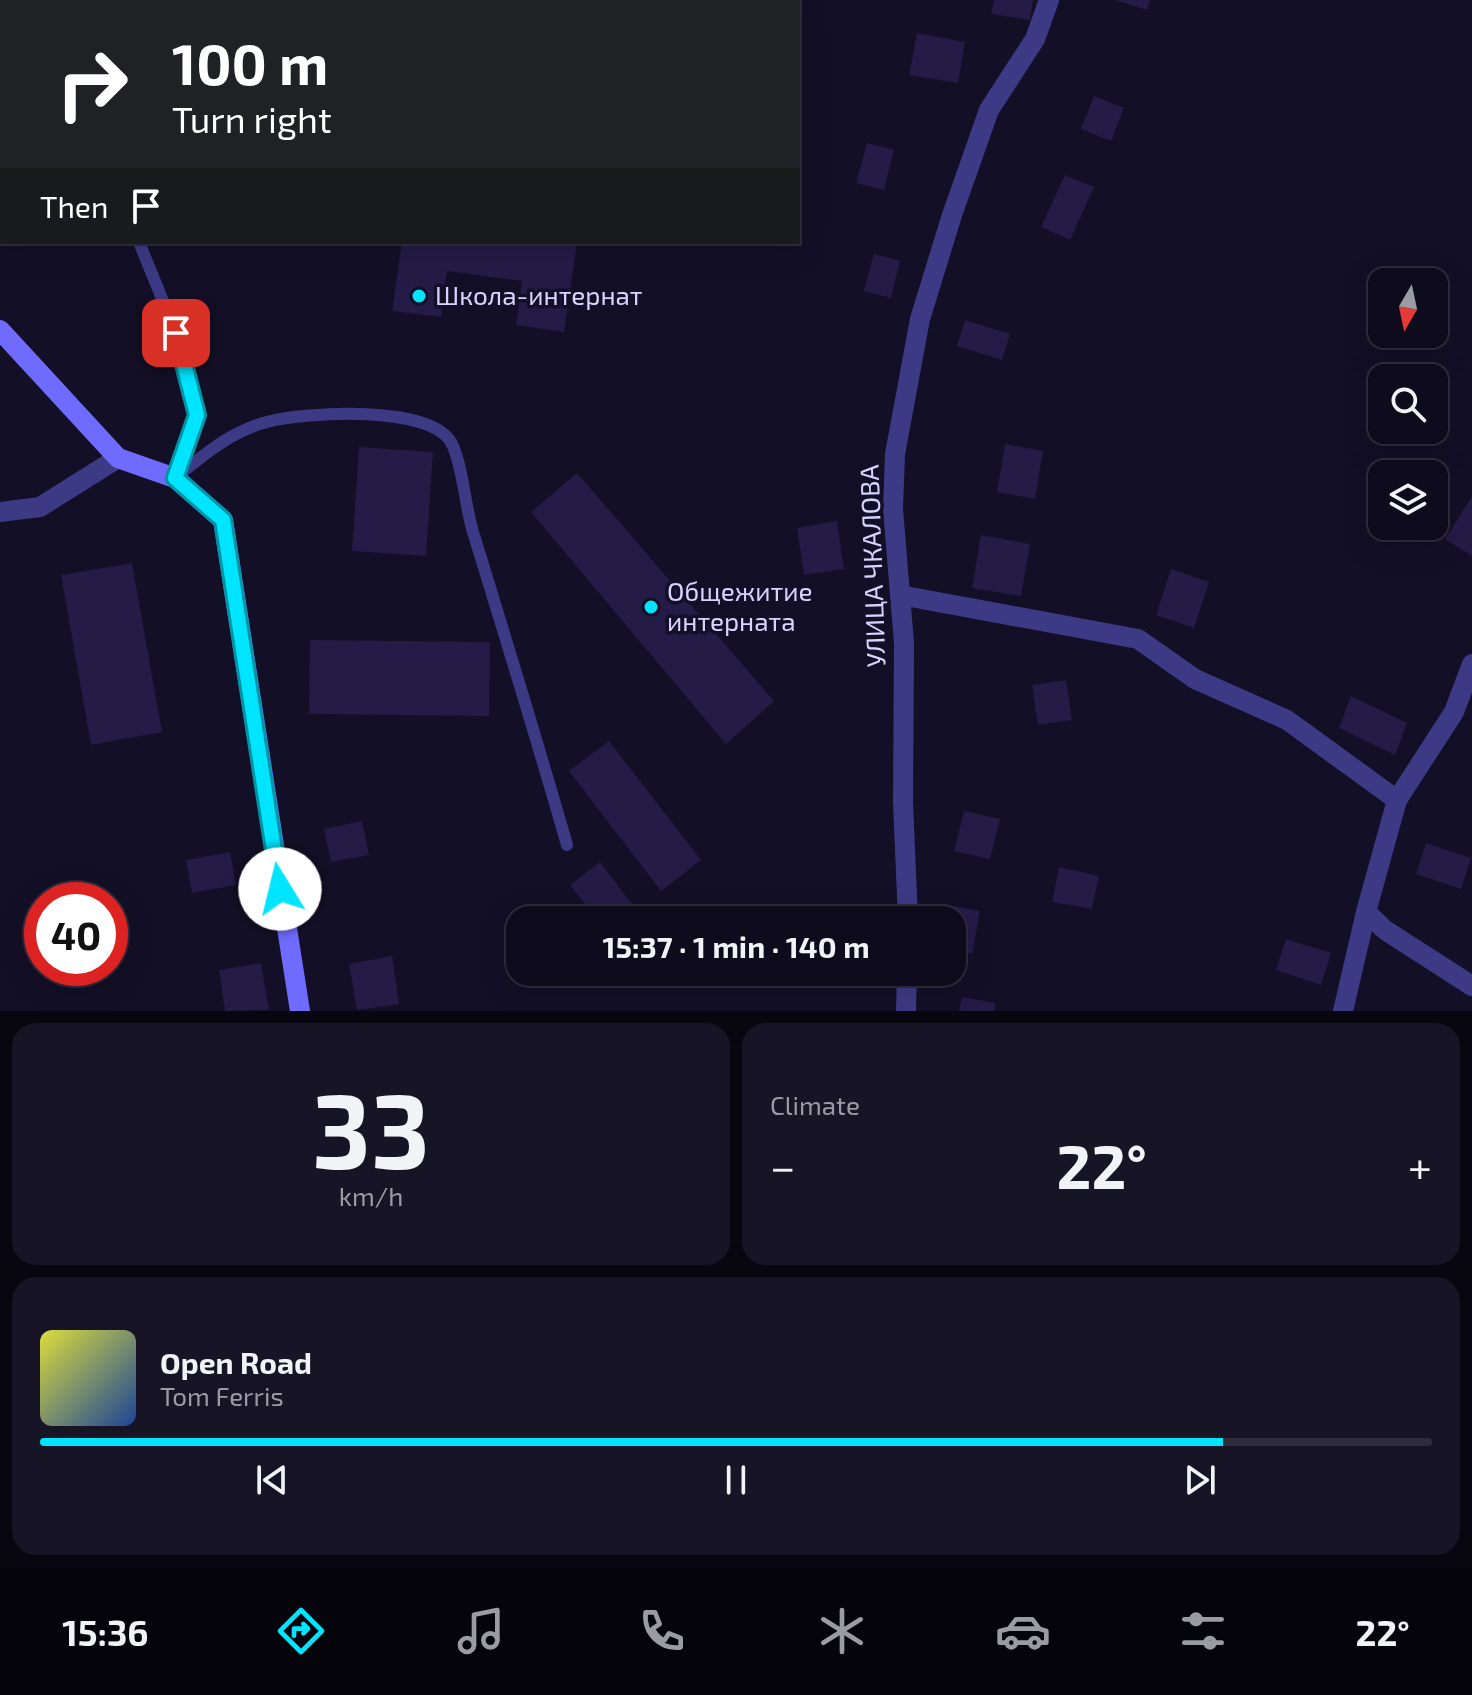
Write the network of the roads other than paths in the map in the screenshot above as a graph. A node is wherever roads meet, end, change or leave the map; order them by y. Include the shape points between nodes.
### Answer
1 (1049, 0) edge
2 (140, 244) edge
3 (0, 330) edge
4 (118, 458) junction
5 (175, 478) junction
6 (0, 512) edge
7 (900, 595) junction
8 (1472, 664) edge
9 (1397, 800) junction
10 (567, 845) dead end
11 (908, 906) edge
12 (1366, 912) junction
13 (907, 986) edge
14 (1472, 986) edge
15 (300, 1011) edge
16 (906, 1011) edge
17 (1343, 1011) edge

1 - 7 street, УЛИЦА ЧКАЛОВА via 1035,39 989,110 920,319 895,454
2 - 5 lane via 176,333 197,415
3 - 4 street
4 - 5 street
4 - 6 street via 40,507
5 - 10 lane via 222,440 268,422 378,415 430,424 452,442 467,514
5 - 15 street via 223,520
7 - 9 street via 1138,639 1195,679 1287,720
7 - 11 street, УЛИЦА ЧКАЛОВА
8 - 9 street via 1454,712
9 - 12 street
12 - 14 street
12 - 17 street
13 - 16 street

